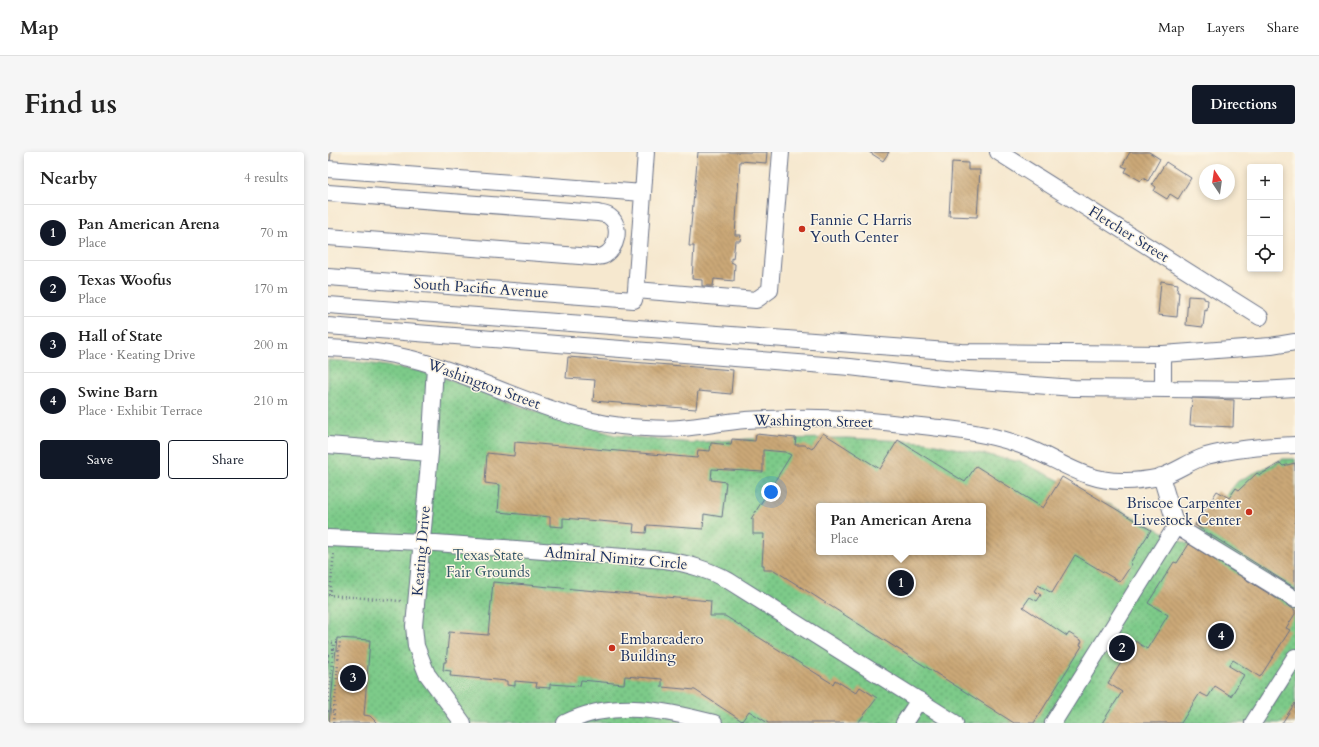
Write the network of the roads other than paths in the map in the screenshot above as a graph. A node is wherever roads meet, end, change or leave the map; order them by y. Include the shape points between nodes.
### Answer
1 (646, 152) edge
2 (781, 152) edge
3 (998, 152) edge
4 (328, 169) edge
5 (328, 193) edge
6 (643, 193) junction
7 (617, 236) junction
8 (328, 237) edge
9 (639, 238) junction
10 (328, 277) edge
11 (635, 295) junction
12 (328, 305) edge
13 (1260, 317) dead end
14 (328, 326) edge
15 (1295, 342) edge
16 (851, 345) junction
17 (328, 348) edge
18 (1162, 354) junction
19 (435, 366) junction
20 (850, 367) junction
21 (1295, 388) edge
22 (1163, 389) junction
23 (328, 445) edge
24 (1295, 445) edge
25 (430, 453) junction
26 (1161, 476) junction
27 (1176, 526) junction
28 (331, 538) edge
29 (422, 542) junction
30 (1295, 600) edge
31 (1295, 657) edge
32 (919, 700) junction
33 (462, 723) edge
34 (565, 723) edge
35 (714, 723) edge
36 (904, 723) edge
37 (956, 723) edge
38 (1053, 723) edge
39 (1253, 723) edge

1 - 6 street
2 - 11 street, South Pacific Avenue via 770,290 756,300
3 - 13 street, Fletcher Street
4 - 6 street
5 - 7 street via 598,213 609,216 616,224
6 - 9 street
7 - 8 street via 612,248 603,256 593,257
7 - 9 street
9 - 11 street
10 - 11 street, South Pacific Avenue
12 - 16 street
14 - 20 street
15 - 18 street
16 - 18 street via 960,352
16 - 20 street
17 - 19 street, Washington Street via 381,352
18 - 22 street
19 - 25 street, Keating Drive
19 - 26 street, Washington Street via 535,403 594,421 621,426 681,428 746,420 794,418 886,423 990,436 1023,446 1085,475 1104,480 1126,481
20 - 22 street via 942,378 1074,388
21 - 22 street
23 - 25 street
24 - 26 street, Washington Street via 1257,447 1204,457
25 - 29 street, Keating Drive
26 - 27 street
27 - 30 street
27 - 38 street
28 - 29 street, Admiral Nimitz Circle
29 - 32 street, Admiral Nimitz Circle via 665,560 695,566 729,581
29 - 33 street, Keating Drive via 414,626 416,646 427,674
31 - 39 street
32 - 36 street
32 - 37 street, Admiral Nimitz Circle
34 - 35 street via 602,711 630,708 684,715

